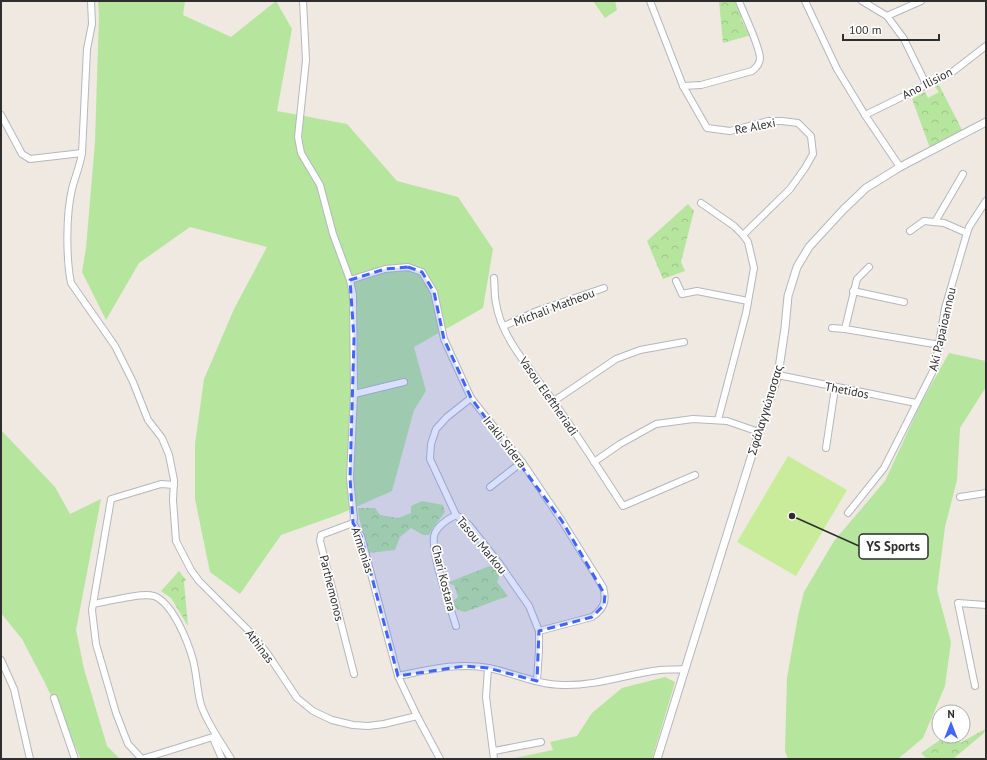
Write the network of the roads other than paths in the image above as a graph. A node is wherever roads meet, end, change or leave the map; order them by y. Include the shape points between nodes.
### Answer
1 (91, 1) edge
2 (303, 1) edge
3 (650, 1) edge
4 (739, 1) edge
5 (805, 1) edge
6 (862, 1) edge
7 (920, 1) edge
8 (887, 16) junction
9 (986, 46) edge
10 (926, 84) junction
11 (682, 86) junction
12 (1, 115) edge
13 (865, 115) junction
14 (986, 122) edge
15 (82, 153) junction
16 (900, 167) junction
17 (963, 174) dead end
18 (986, 201) edge
19 (701, 203) dead end
20 (935, 222) junction
21 (910, 231) dead end
22 (968, 233) junction
23 (743, 235) junction
24 (869, 267) dead end
25 (494, 278) dead end
26 (350, 280) junction
27 (676, 281) dead end
28 (604, 288) dead end
29 (853, 291) junction
30 (748, 301) junction
31 (904, 302) dead end
32 (504, 326) junction
33 (832, 328) dead end
34 (844, 329) junction
35 (684, 342) dead end
36 (940, 346) junction
37 (778, 375) junction
38 (404, 382) dead end
39 (835, 388) junction
40 (354, 394) junction
41 (471, 398) junction
42 (554, 401) junction
43 (916, 403) junction
44 (718, 420) junction
45 (759, 432) junction
46 (826, 448) dead end
47 (522, 462) junction
48 (594, 462) junction
49 (695, 475) dead end
50 (174, 485) junction
51 (490, 487) dead end
52 (986, 493) edge
53 (960, 496) dead end
54 (848, 513) dead end
55 (456, 515) junction
56 (353, 523) junction
57 (93, 604) junction
58 (986, 605) edge
59 (456, 626) dead end
60 (538, 631) junction
61 (1, 660) edge
62 (488, 668) junction
63 (684, 669) junction
64 (354, 674) dead end
65 (398, 676) junction
66 (537, 681) junction
67 (974, 686) dead end
68 (54, 698) dead end
69 (417, 716) junction
70 (214, 737) junction
71 (541, 742) dead end
72 (494, 751) junction
73 (30, 759) edge
74 (75, 759) edge
75 (142, 759) edge
76 (222, 759) edge
77 (231, 759) edge
78 (440, 759) edge
79 (494, 759) edge
80 (657, 759) edge

1 - 15 street, Athinas via 92,24 87,49
2 - 26 street, Armenias via 306,60 298,136 301,152 320,185 333,234
3 - 11 street, Re Alexi
4 - 11 street via 756,44 760,59 758,66 752,71 701,85
5 - 13 street via 837,69
6 - 8 street
7 - 8 street
8 - 10 street via 904,39
9 - 10 street, Ano Ilision via 951,73
10 - 13 street, Ano Ilision
11 - 23 street, Re Alexi via 707,128 730,131 782,121 798,123 811,136 813,154 805,168 790,189
12 - 15 street via 22,154 30,159
13 - 16 street
14 - 16 street, Σφάλαγγιώτισσας
15 - 50 street, Athinas via 70,201 68,252 71,283 114,346 133,382 148,420 162,438 169,455
16 - 37 street, Σφάλαγγιώτισσας via 866,188 843,210 809,247 796,267 788,296
17 - 20 street
18 - 22 street, Aki Papaioannou
19 - 23 street
20 - 21 street via 924,221
20 - 22 street
22 - 36 street, Aki Papaioannou via 945,308
23 - 30 street via 748,242 754,268
24 - 29 street via 857,279
25 - 32 street, Vasou Eleftheriadi via 496,304
26 - 40 street, Armenias via 353,300
26 - 41 street, Irakli Sidera via 385,269 408,267 422,272 434,292 444,339
27 - 30 street via 682,294 697,291
28 - 32 street, Michali Matheou via 537,311
29 - 31 street
29 - 34 street
30 - 44 street
32 - 42 street, Vasou Eleftheriadi via 530,372
33 - 34 street
34 - 36 street
35 - 42 street via 640,350 616,360
36 - 43 street, Aki Papaioannou via 936,366
37 - 39 street, Thetidos
37 - 45 street, Σφάλαγγιώτισσας
38 - 40 street
39 - 43 street, Thetidos
39 - 46 street
40 - 56 street, Armenias via 350,478
41 - 47 street, Irakli Sidera
41 - 55 street, Tasou Markou via 436,429 431,444 430,459
42 - 48 street, Vasou Eleftheriadi
43 - 54 street, Aki Papaioannou via 884,468
44 - 45 street via 727,420
44 - 48 street via 693,419 656,424
45 - 63 street, Σφάλαγγιώτισσας
47 - 51 street
47 - 60 street, Irakli Sidera via 562,521 603,587 605,595 604,605 592,617
48 - 49 street, Vasou Eleftheriadi via 623,506
50 - 57 street via 161,484 111,499
50 - 69 street, Athinas via 176,541 191,570 249,630 297,698 313,711 332,720 353,725 384,724
52 - 53 street
55 - 59 street, Chari Kostara via 444,522 435,533 433,544
55 - 60 street, Tasou Markou via 469,525 529,606
56 - 64 street, Parthemonos via 326,532 321,535 320,541
56 - 65 street, Armenias via 361,536
57 - 70 street via 138,596 154,596 167,604 183,633 193,660 201,706
57 - 75 street via 96,644 116,713 128,744
58 - 67 street via 958,603
60 - 66 street, Tasou Markou
61 - 73 street via 14,690
62 - 65 street via 442,667
62 - 66 street
62 - 72 street via 486,697
63 - 66 street via 660,670 586,684 562,685
63 - 80 street, Σφάλαγγιώτισσας
65 - 69 street, Armenias
68 - 74 street
69 - 78 street, Armenias
70 - 75 street
70 - 76 street
70 - 77 street via 221,741
71 - 72 street
72 - 79 street

